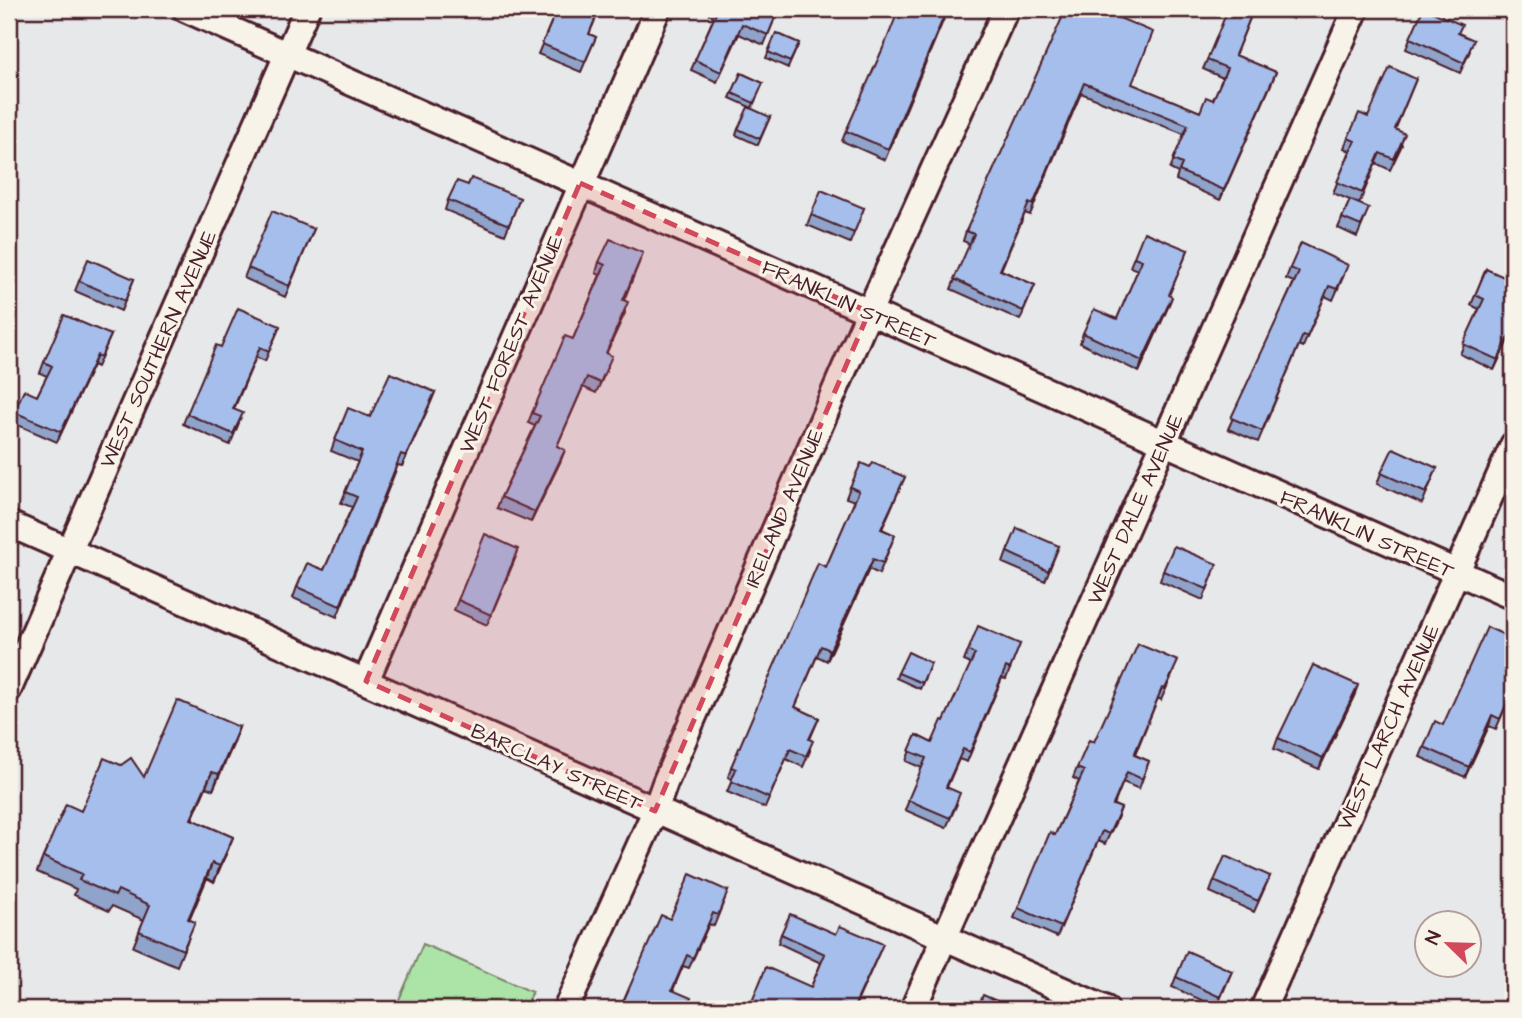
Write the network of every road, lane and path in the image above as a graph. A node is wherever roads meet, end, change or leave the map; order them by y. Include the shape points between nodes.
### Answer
1 (185, 9) edge
2 (307, 9) edge
3 (658, 9) edge
4 (1006, 9) edge
5 (1356, 9) edge
6 (287, 54) junction
7 (580, 183) junction
8 (869, 312) junction
9 (1163, 444) junction
10 (1513, 445) edge
11 (9, 524) edge
12 (70, 550) junction
13 (1456, 572) junction
14 (1513, 597) edge
15 (366, 681) junction
16 (9, 689) edge
17 (655, 811) junction
18 (944, 937) junction
19 (566, 1009) edge
20 (913, 1009) edge
21 (1106, 1009) edge
22 (1263, 1009) edge

1 - 6 street, FRANKLIN STREET
2 - 6 street, WEST SOUTHERN AVENUE
3 - 7 street, WEST FOREST AVENUE
4 - 8 street, IRELAND AVENUE
5 - 9 street, WEST DALE AVENUE
6 - 7 street, FRANKLIN STREET
6 - 12 street, WEST SOUTHERN AVENUE
7 - 8 street, FRANKLIN STREET
7 - 15 street, WEST FOREST AVENUE
8 - 9 street, FRANKLIN STREET
8 - 17 street, IRELAND AVENUE
9 - 13 street, FRANKLIN STREET
9 - 18 street, WEST DALE AVENUE
10 - 13 street, WEST LARCH AVENUE
11 - 12 street, BARCLAY STREET
12 - 15 street, BARCLAY STREET
12 - 16 street, WEST SOUTHERN AVENUE
13 - 14 street, FRANKLIN STREET
13 - 22 street, WEST LARCH AVENUE
15 - 17 street, BARCLAY STREET
17 - 18 street, BARCLAY STREET
17 - 19 street, IRELAND AVENUE
18 - 20 street, WEST DALE AVENUE
18 - 21 street, BARCLAY STREET

